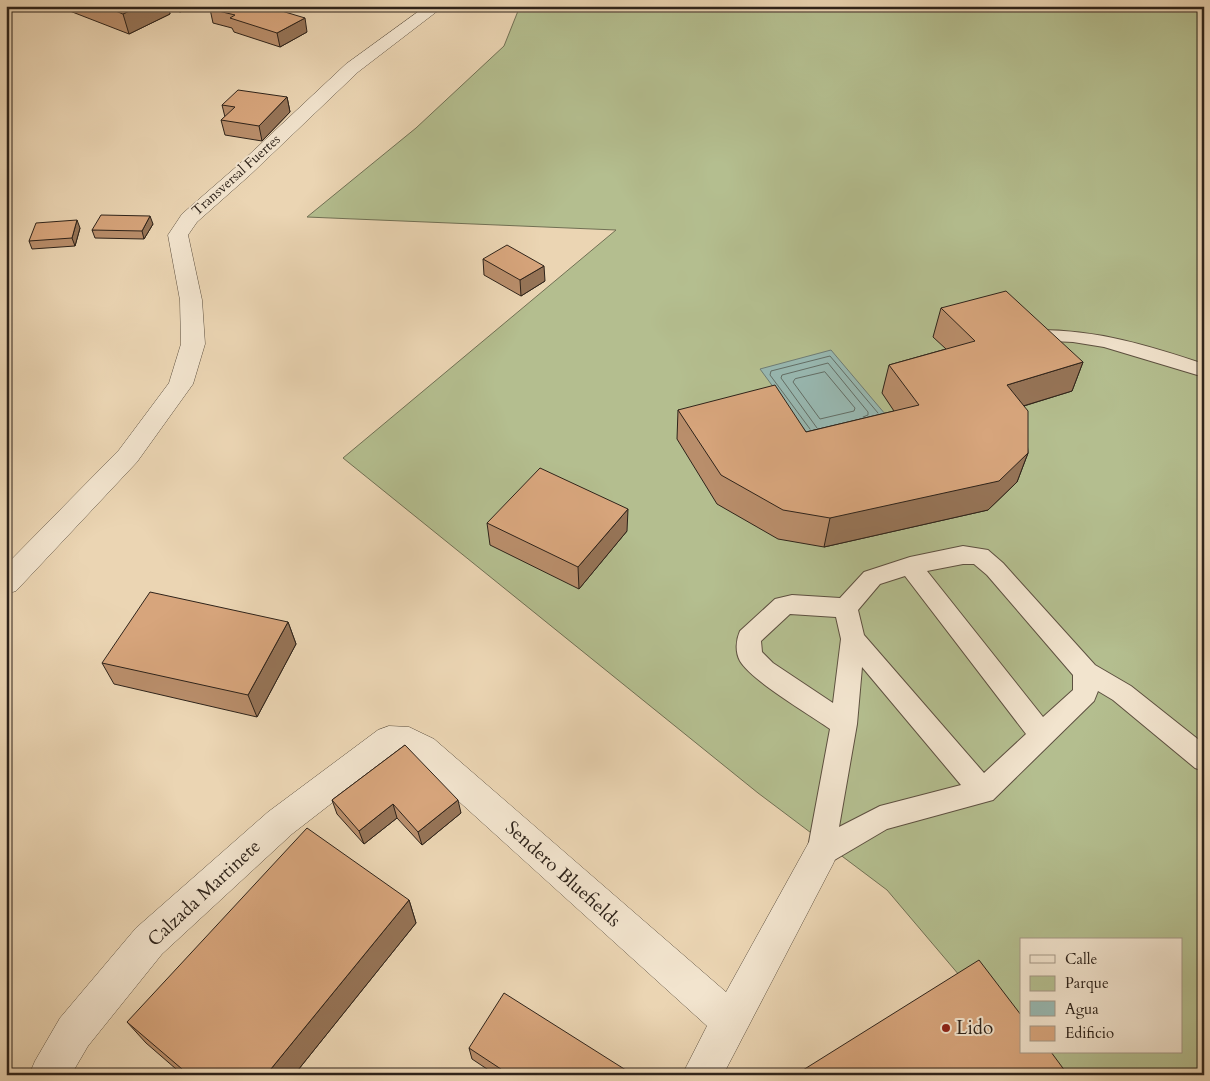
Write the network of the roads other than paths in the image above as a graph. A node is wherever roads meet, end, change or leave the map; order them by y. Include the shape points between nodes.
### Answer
1 (436, 6) edge
2 (1038, 336) edge
3 (1204, 372) edge
4 (910, 566) junction
5 (6, 583) edge
6 (846, 608) junction
7 (853, 639) junction
8 (1086, 672) junction
9 (844, 724) junction
10 (1042, 734) junction
11 (389, 740) joint
12 (1204, 760) edge
13 (983, 791) junction
14 (821, 853) junction
15 (730, 1022) junction
16 (49, 1075) edge
17 (702, 1075) edge

1 - 5 street, Transversal Fuertes via 352,68 188,218 178,235 191,300 193,344 181,384 128,456
2 - 3 lane via 1073,336 1110,343
4 - 6 lane via 872,578
4 - 8 lane via 963,555 980,556 995,568
4 - 10 lane
6 - 7 lane
6 - 9 lane via 783,606 749,638 750,656 764,670
7 - 9 lane
7 - 13 lane
8 - 10 lane via 1085,694
8 - 12 lane via 1122,693
9 - 14 lane
10 - 13 lane
11 - 15 street, Sendero Bluefields via 409,740 423,749
11 - 16 street, Calzada Martinete via 280,823 149,941 74,1032
13 - 14 lane via 880,818
14 - 15 street
15 - 17 street

